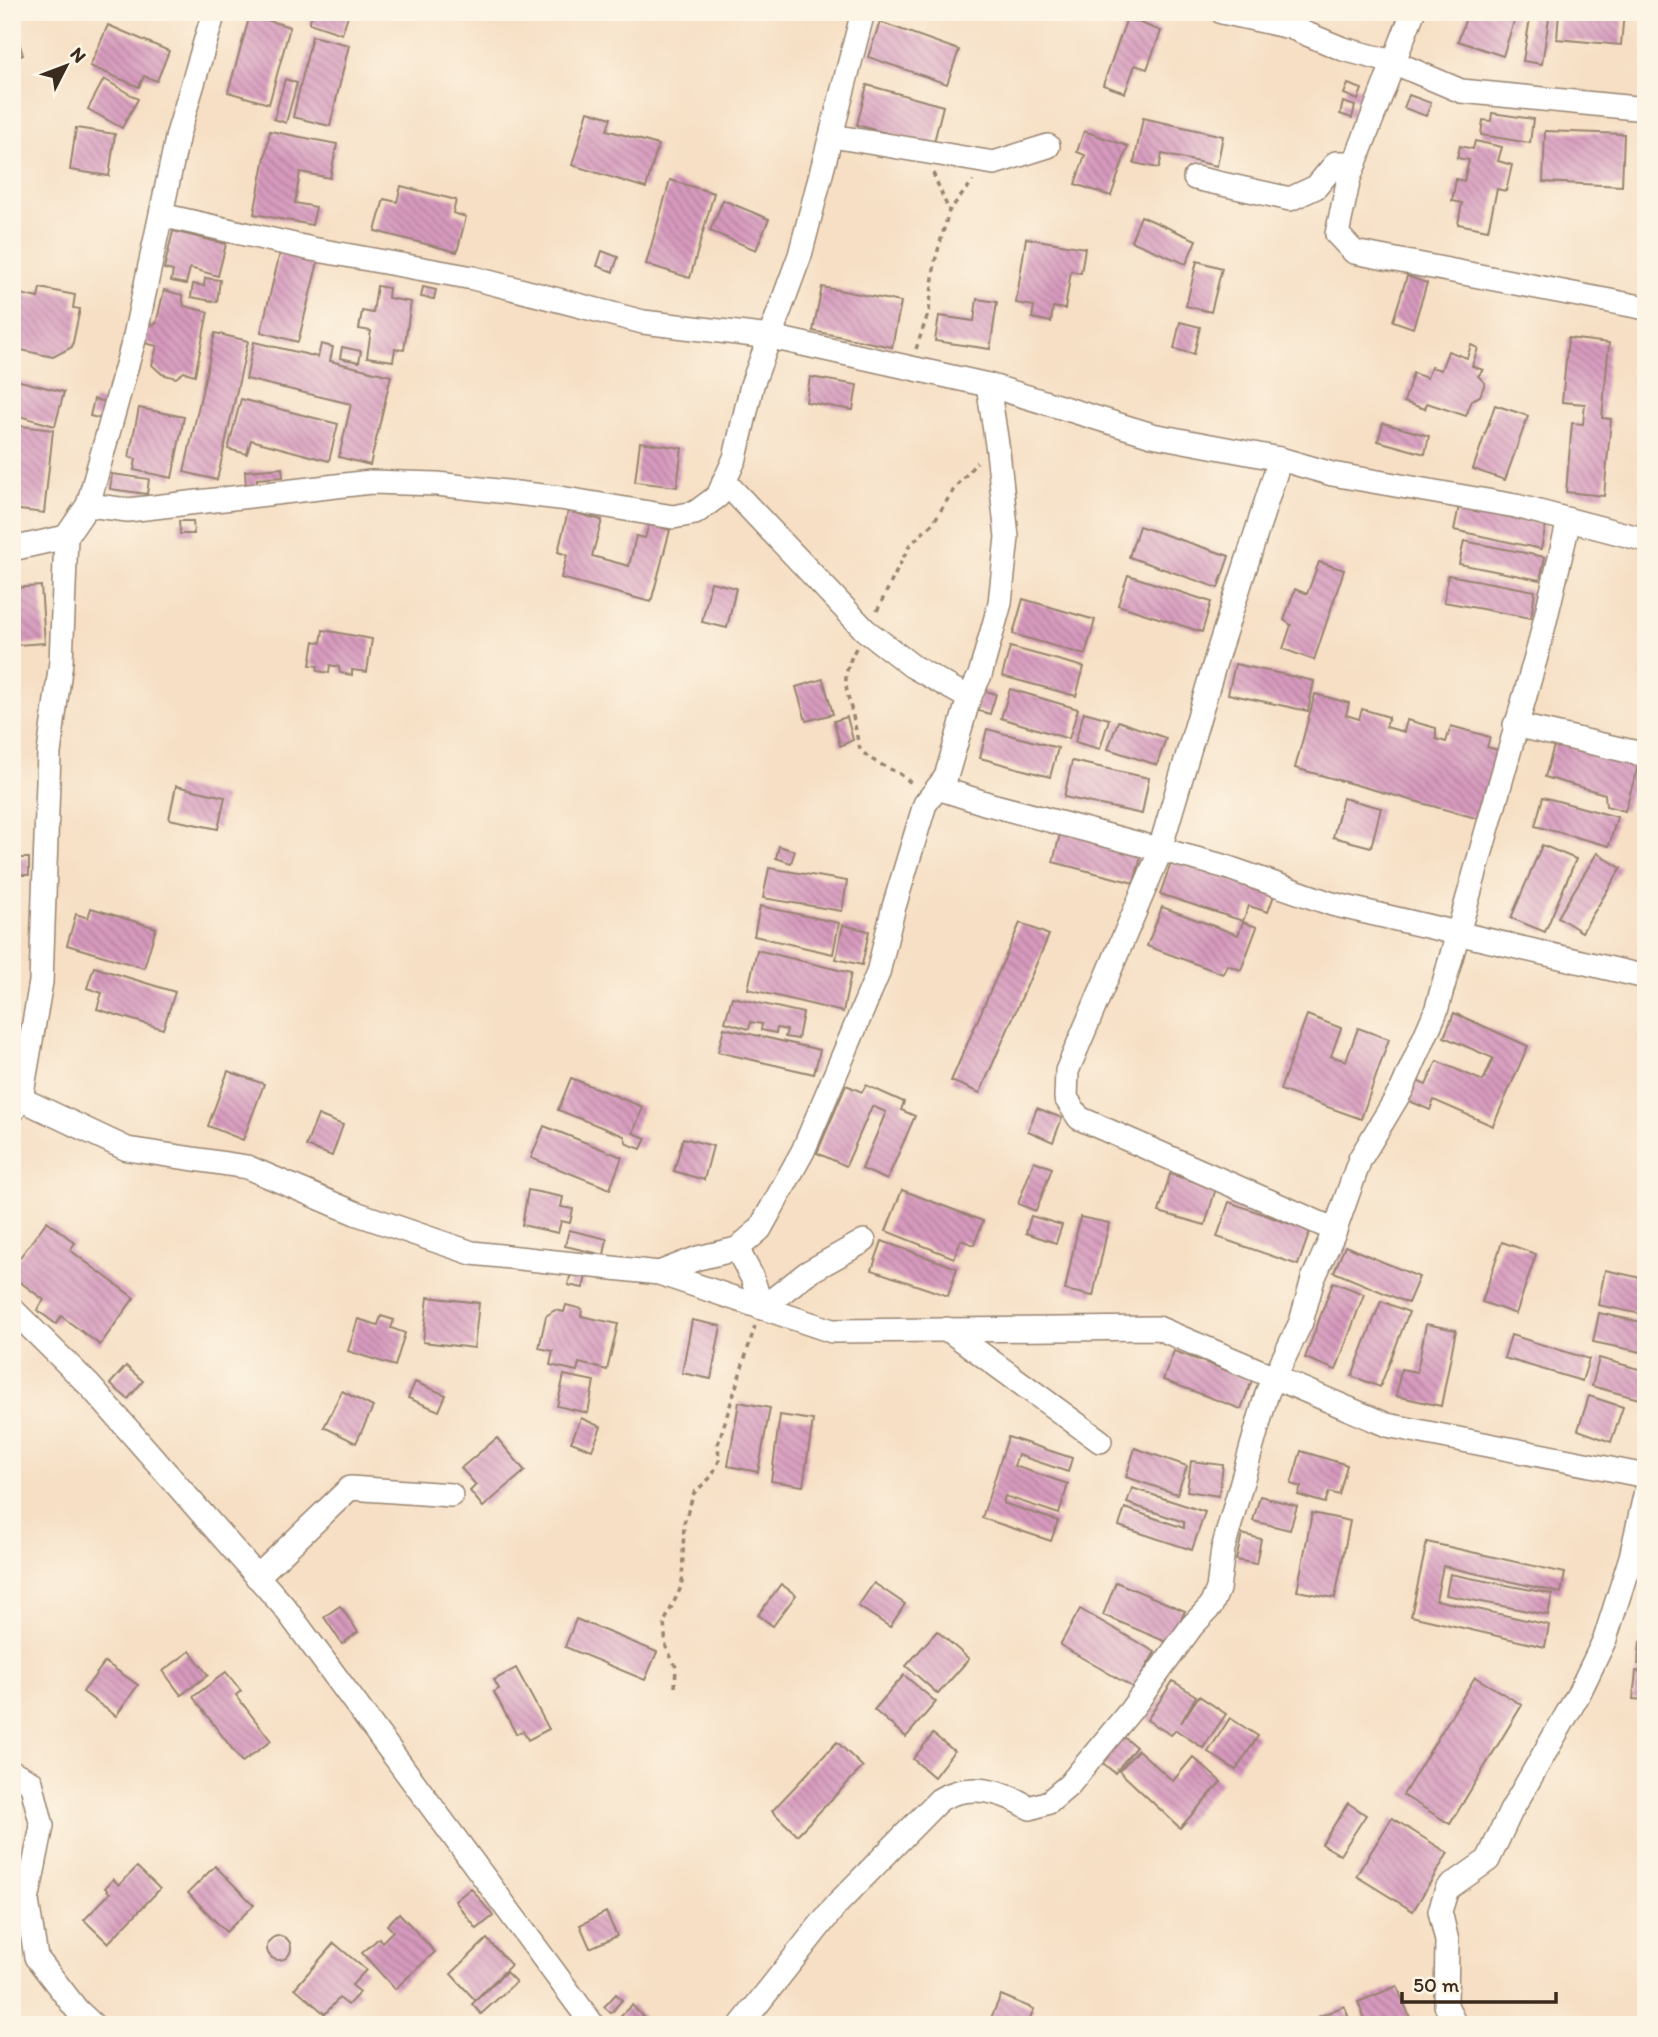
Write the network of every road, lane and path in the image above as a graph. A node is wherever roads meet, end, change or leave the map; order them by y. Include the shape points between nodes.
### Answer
1 (214, 12) edge
2 (863, 12) edge
3 (1222, 12) edge
4 (1413, 12) edge
5 (1393, 62) junction
6 (1646, 108) edge
7 (832, 136) junction
8 (1048, 146) dead end
9 (924, 152) junction
10 (988, 162) junction
11 (1355, 163) junction
12 (1195, 178) dead end
13 (949, 211) junction
14 (161, 215) junction
15 (1646, 308) edge
16 (771, 337) junction
17 (909, 368) junction
18 (988, 385) junction
19 (995, 429) junction
20 (1280, 459) junction
21 (724, 481) junction
22 (88, 505) junction
23 (1569, 520) junction
24 (65, 537) junction
25 (1646, 540) edge
26 (12, 549) edge
27 (865, 631) junction
28 (969, 698) junction
29 (1516, 725) junction
30 (1646, 755) edge
31 (932, 796) junction
32 (1161, 847) junction
33 (1461, 932) junction
34 (1646, 976) edge
35 (16, 1105) edge
36 (1335, 1230) junction
37 (864, 1241) dead end
38 (737, 1249) junction
39 (659, 1273) junction
40 (762, 1308) junction
41 (12, 1309) edge
42 (947, 1329) junction
43 (1277, 1378) junction
44 (1100, 1441) dead end
45 (1646, 1476) edge
46 (1646, 1491) edge
47 (451, 1495) dead end
48 (257, 1577) junction
49 (676, 1687) dead end
50 (12, 1772) edge
51 (93, 2025) edge
52 (593, 2025) edge
53 (741, 2025) edge
54 (1455, 2025) edge

1 - 14 street via 178,134
2 - 7 street
3 - 5 street via 1290,27 1343,49
4 - 5 street
5 - 6 street via 1461,91
5 - 11 street
7 - 9 street
7 - 16 street via 800,255
8 - 10 street
9 - 10 street
9 - 13 path
10 - 13 path
11 - 12 street via 1336,163 1316,187 1290,199
11 - 15 street via 1337,233 1354,252
13 - 17 path via 935,261 929,311
14 - 16 street via 473,278 643,322
14 - 22 street via 135,336
16 - 17 street
16 - 21 street
17 - 18 street
18 - 19 street
18 - 20 street via 1152,435
19 - 27 path via 980,459 933,523 909,546
19 - 28 street via 1007,537 999,603 980,675
20 - 23 street via 1332,474 1516,506
20 - 32 street
21 - 22 street via 718,496 695,513 673,517 560,498 437,484 371,482 128,510
21 - 27 street
22 - 24 street
23 - 25 street
23 - 29 street
24 - 26 street
24 - 35 street via 61,662 49,753 41,982
27 - 28 street via 912,666
27 - 31 path via 847,664 844,693 861,748
28 - 31 street via 946,777
29 - 30 street
29 - 33 street
31 - 32 street via 999,807
31 - 38 street via 893,911 878,973 803,1151 760,1229
32 - 33 street via 1332,904
32 - 36 street via 1067,1071 1066,1098 1079,1118
33 - 34 street
33 - 36 street via 1436,1011 1402,1089 1360,1159
35 - 39 street via 127,1149 247,1167 355,1213 472,1253
36 - 43 street
37 - 40 street via 807,1273
38 - 39 street
38 - 40 street
39 - 40 street
40 - 42 street via 832,1331
40 - 49 path via 718,1444 719,1461 711,1477 694,1493 684,1523 682,1585 664,1623 666,1647 677,1667
41 - 48 street via 90,1386
42 - 43 street via 1158,1328
42 - 44 street
43 - 45 street via 1387,1425
43 - 53 street via 1267,1394 1211,1606 1069,1785 1049,1802 1030,1808 1011,1797 972,1790 954,1791 939,1800 835,1905
46 - 54 street via 1605,1639 1578,1695 1488,1860 1447,1889 1440,1911 1447,1941 1446,2005
47 - 48 street via 350,1488
48 - 52 street via 285,1608
50 - 51 street via 31,1782 42,1826 27,1901 36,1956

